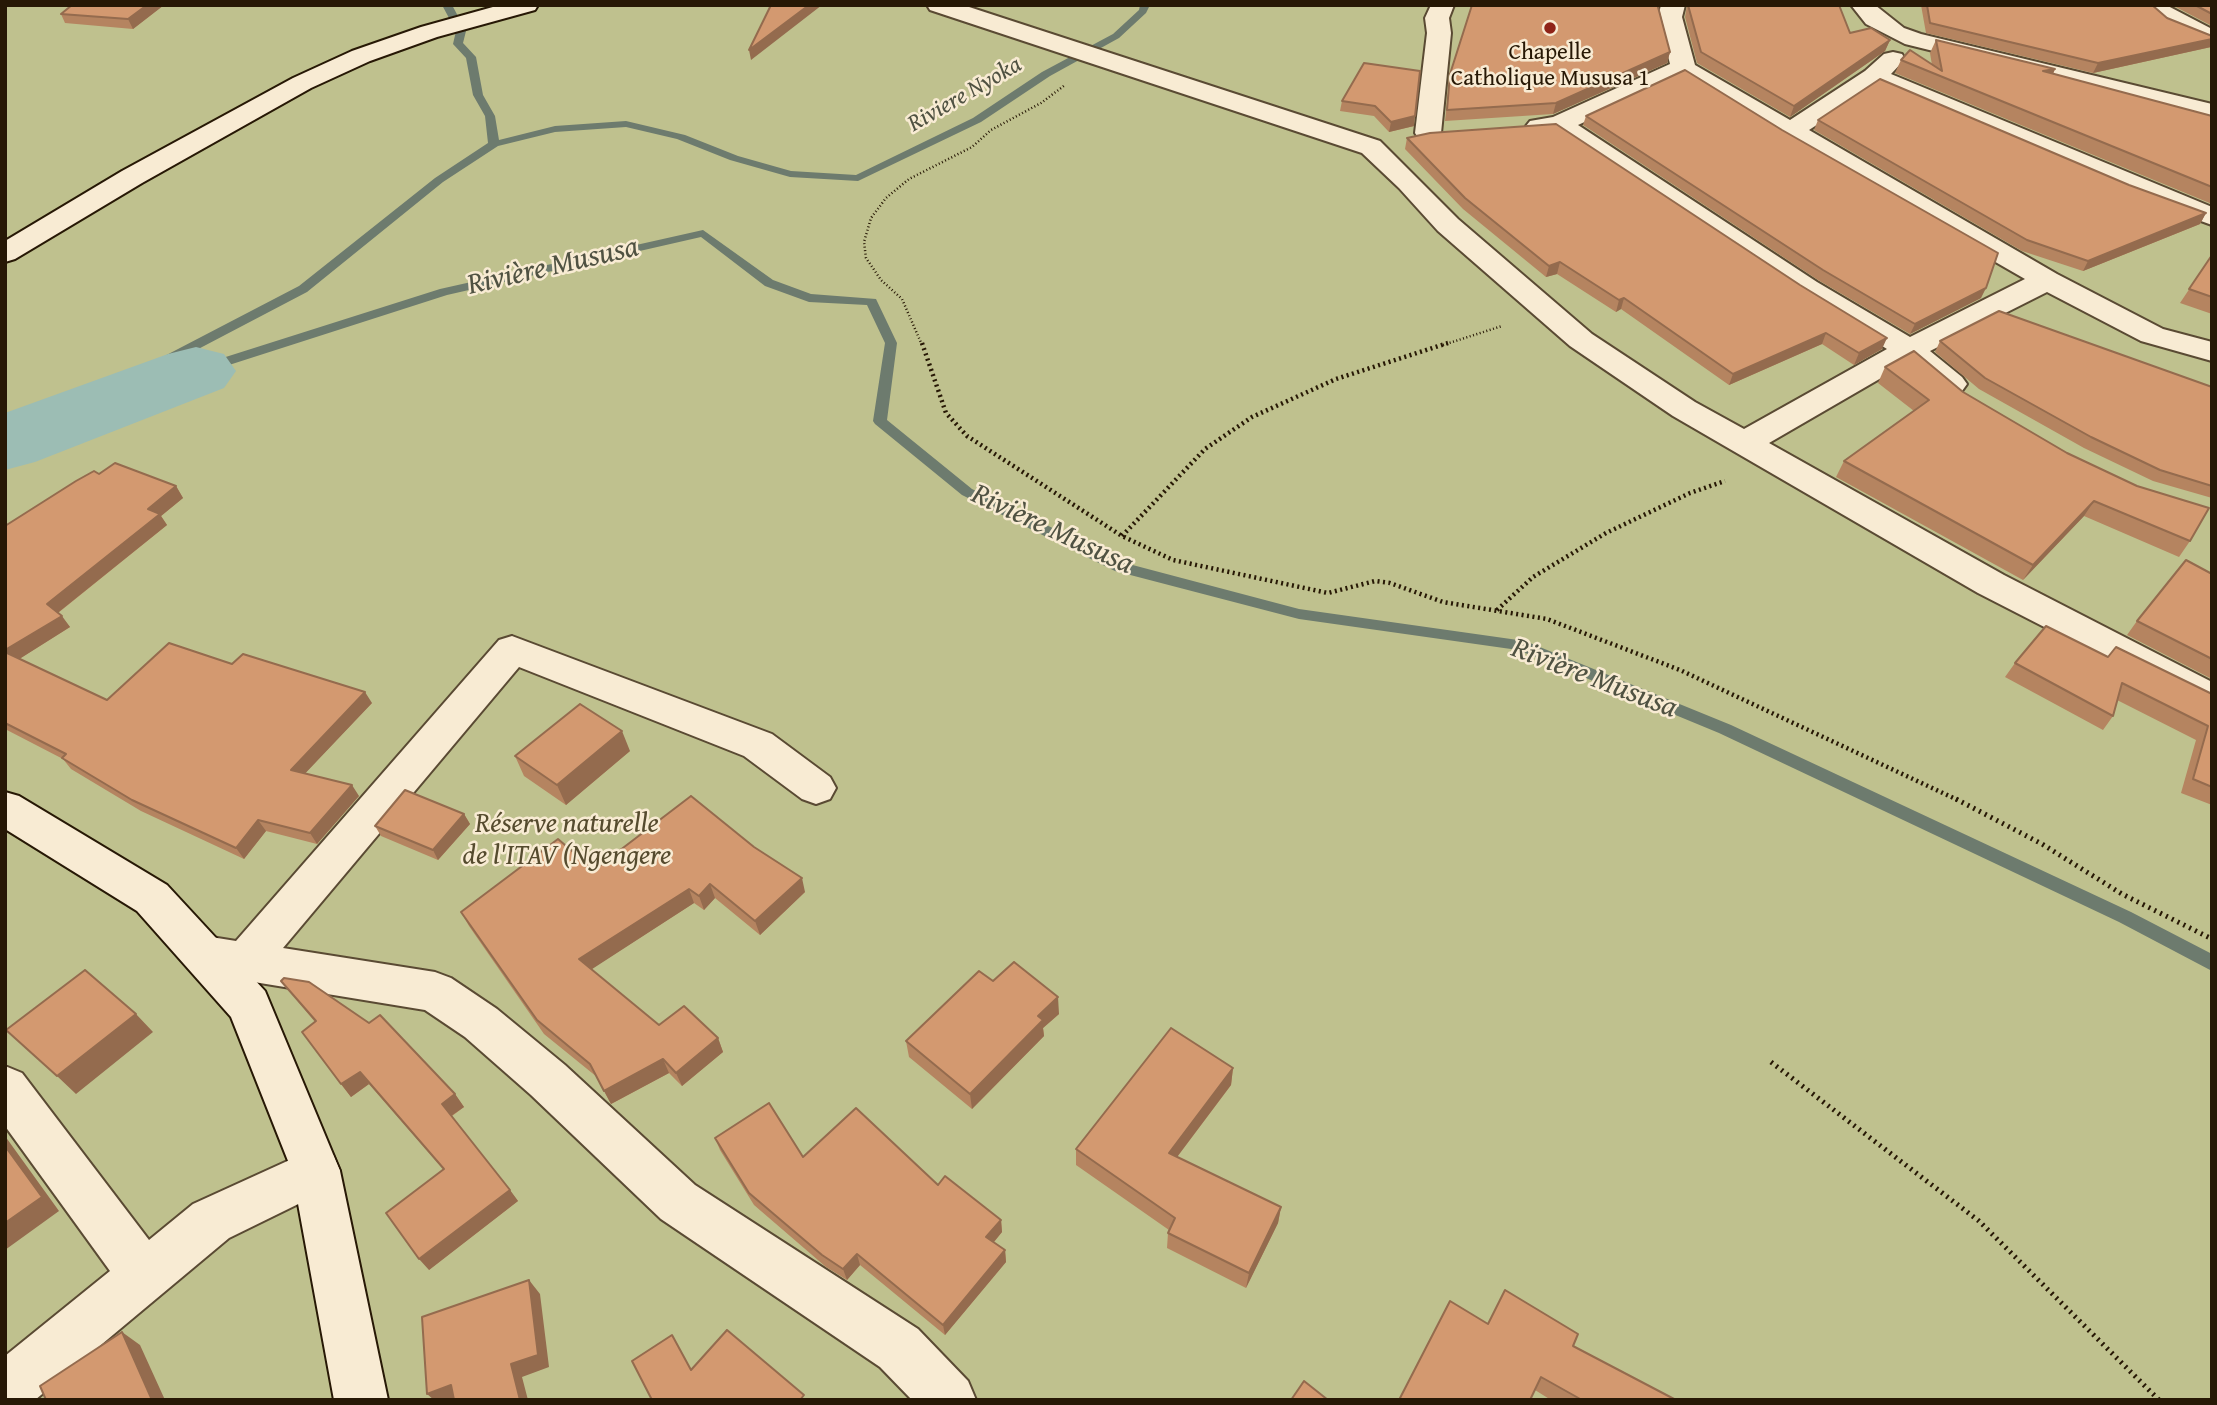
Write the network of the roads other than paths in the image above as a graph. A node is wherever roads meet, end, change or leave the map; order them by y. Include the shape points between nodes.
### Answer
1 (527, 5) edge
2 (938, 5) edge
3 (1443, 5) edge
4 (1673, 5) edge
5 (1862, 5) edge
6 (2150, 5) edge
7 (2212, 38) edge
8 (1913, 39) junction
9 (1683, 68) junction
10 (1874, 76) junction
11 (2212, 112) edge
12 (1559, 124) junction
13 (1520, 127) edge
14 (1454, 132) edge
15 (1789, 132) junction
16 (1428, 133) junction
17 (1371, 147) junction
18 (2212, 217) edge
19 (5, 253) edge
20 (2047, 280) junction
21 (1909, 349) junction
22 (2212, 352) edge
23 (1978, 404) edge
24 (1744, 443) junction
25 (2212, 698) edge
26 (817, 788) dead end
27 (5, 808) edge
28 (226, 958) junction
29 (5, 1088) edge
30 (316, 1171) junction
31 (145, 1276) junction
32 (5, 1390) edge
33 (360, 1400) edge
34 (949, 1400) edge

1 - 19 street via 361,56 302,83
2 - 17 street
3 - 16 street via 1437,18
4 - 9 street via 1670,17
5 - 8 street via 1885,26
6 - 7 street
8 - 10 street
8 - 11 street
9 - 12 street
9 - 15 street
10 - 15 street
10 - 18 street
12 - 13 street
12 - 21 street via 1752,253
14 - 16 street
15 - 20 street
16 - 17 street
17 - 24 street via 1448,225 1581,340
20 - 21 street
20 - 22 street via 2152,335
21 - 23 street
21 - 24 street
24 - 25 street via 1991,584
26 - 28 street via 758,745 512,650
27 - 28 street via 152,898
28 - 30 street
28 - 34 street via 435,992 481,1023 548,1080 678,1202 899,1348
29 - 31 street
30 - 31 street via 211,1221
30 - 33 street
31 - 32 street

